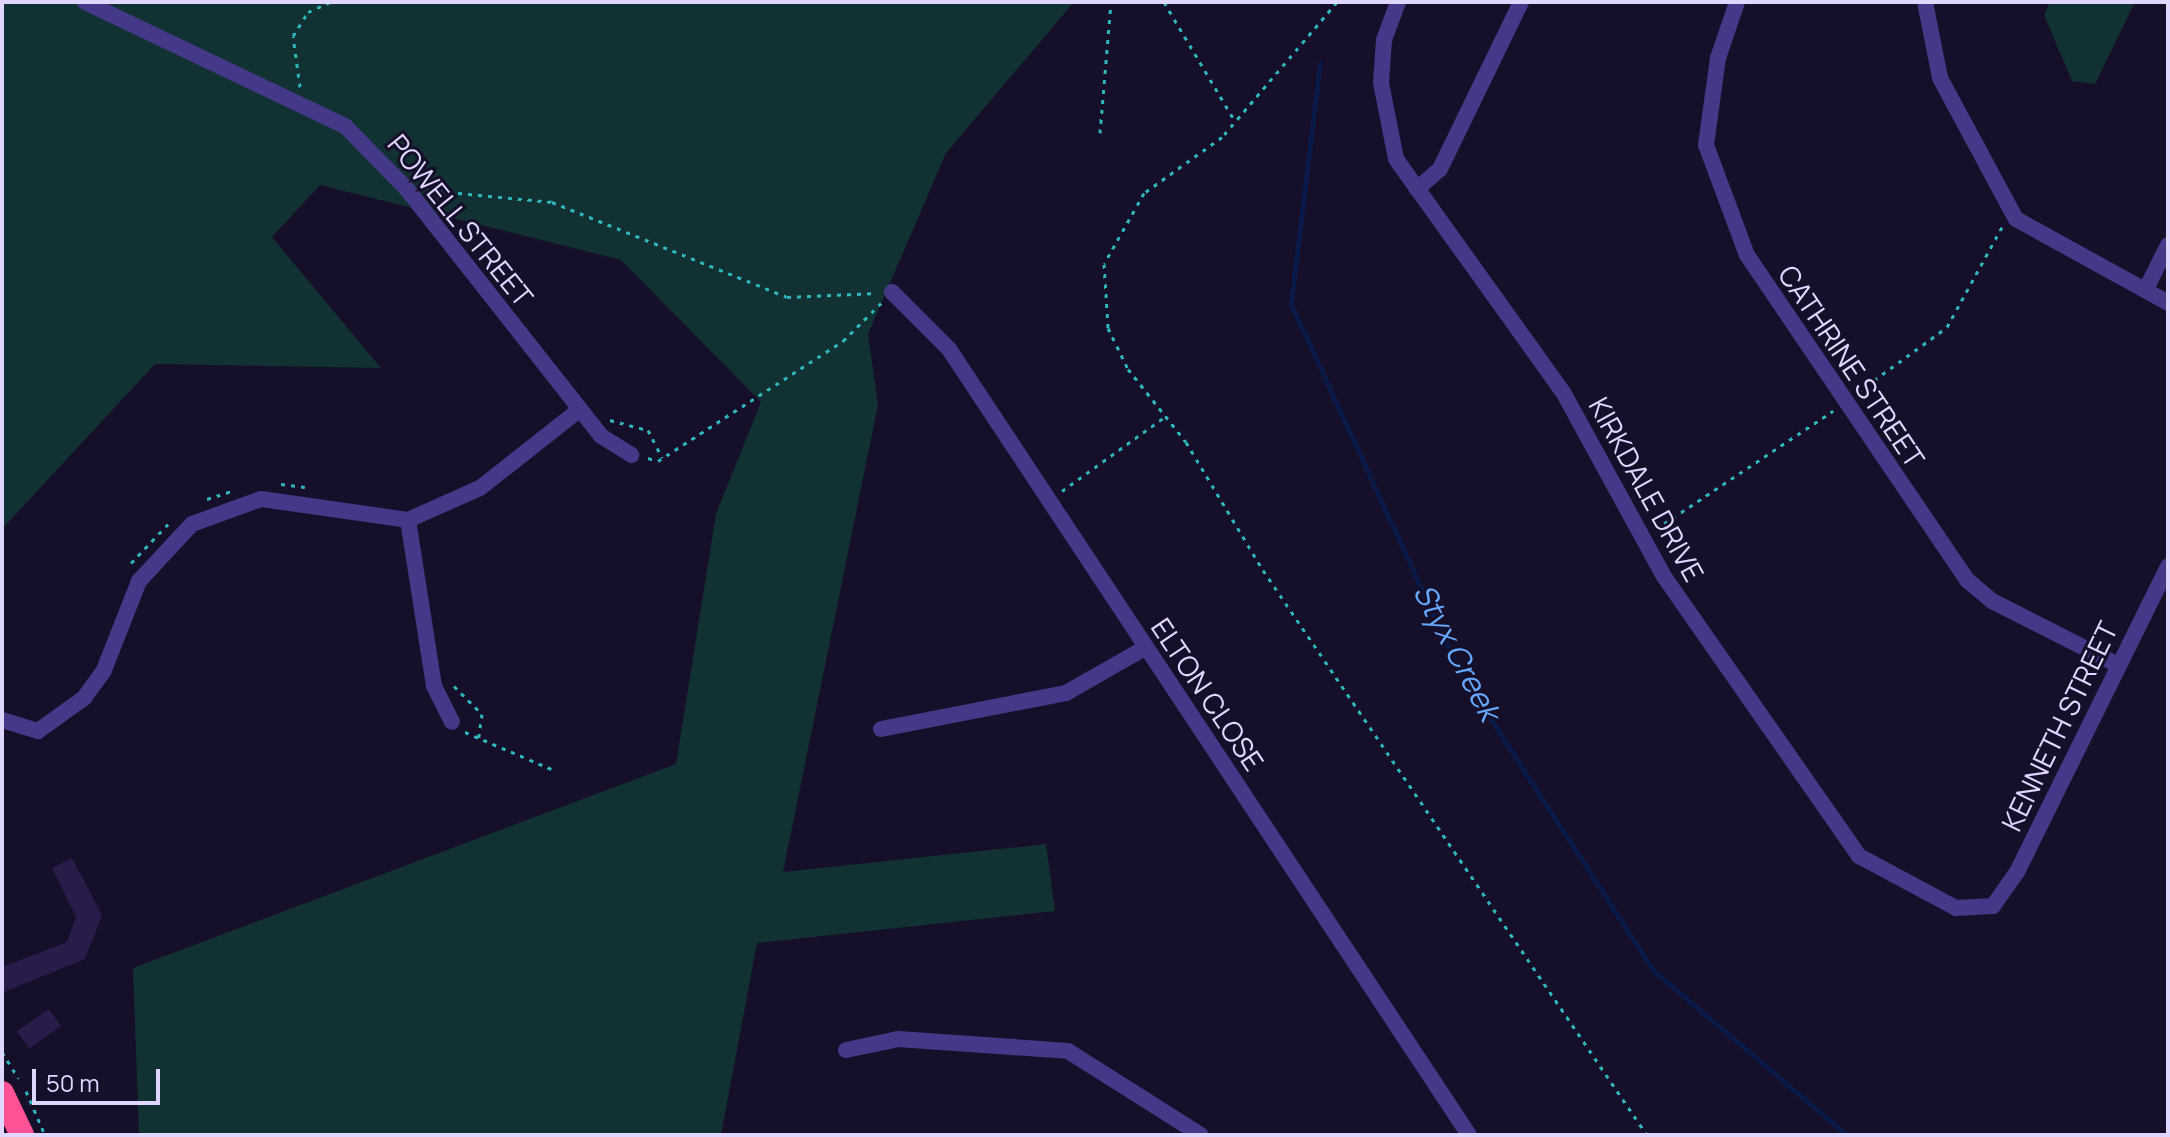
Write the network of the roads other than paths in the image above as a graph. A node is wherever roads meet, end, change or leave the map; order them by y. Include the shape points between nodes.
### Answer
1 (85, 2) edge
2 (1398, 2) edge
3 (1521, 2) edge
4 (1737, 2) edge
5 (1925, 2) edge
6 (1417, 189) junction
7 (2168, 245) edge
8 (2146, 289) junction
9 (892, 292) road end
10 (2168, 303) edge
11 (579, 410) junction
12 (632, 455) road end
13 (408, 520) junction
14 (2168, 566) edge
15 (1145, 648) junction
16 (2118, 665) junction
17 (2, 720) edge
18 (452, 722) road end
19 (881, 729) dead end
20 (1993, 906) joint
21 (846, 1050) dead end
22 (2, 1093) edge
23 (22, 1135) edge
24 (1201, 1135) edge
25 (1469, 1135) edge

1 - 11 street, POWELL STREET via 298,97 345,126 406,188
2 - 6 street, KIRKDALE DRIVE via 1384,40 1384,121 1396,159
3 - 6 street via 1440,169
4 - 16 street, CATHRINE STREET via 1710,101 1712,174 1747,255 1978,591
5 - 8 street via 1940,78 2010,212 2034,234
6 - 20 street, KIRKDALE DRIVE via 1563,392 1712,650 1859,856 1956,908
7 - 8 street
8 - 10 street
9 - 15 street, ELTON CLOSE via 949,349
11 - 12 street, POWELL STREET via 601,436
11 - 13 street via 480,488
13 - 17 street via 261,499 192,524 139,581 104,670 84,698 38,731
13 - 18 street via 434,686
14 - 16 street, KENNETH STREET
15 - 19 street via 1089,684 1042,701
15 - 25 street, ELTON CLOSE
16 - 20 street, KENNETH STREET via 2017,872
21 - 24 street via 898,1039 1068,1051
22 - 23 highway

